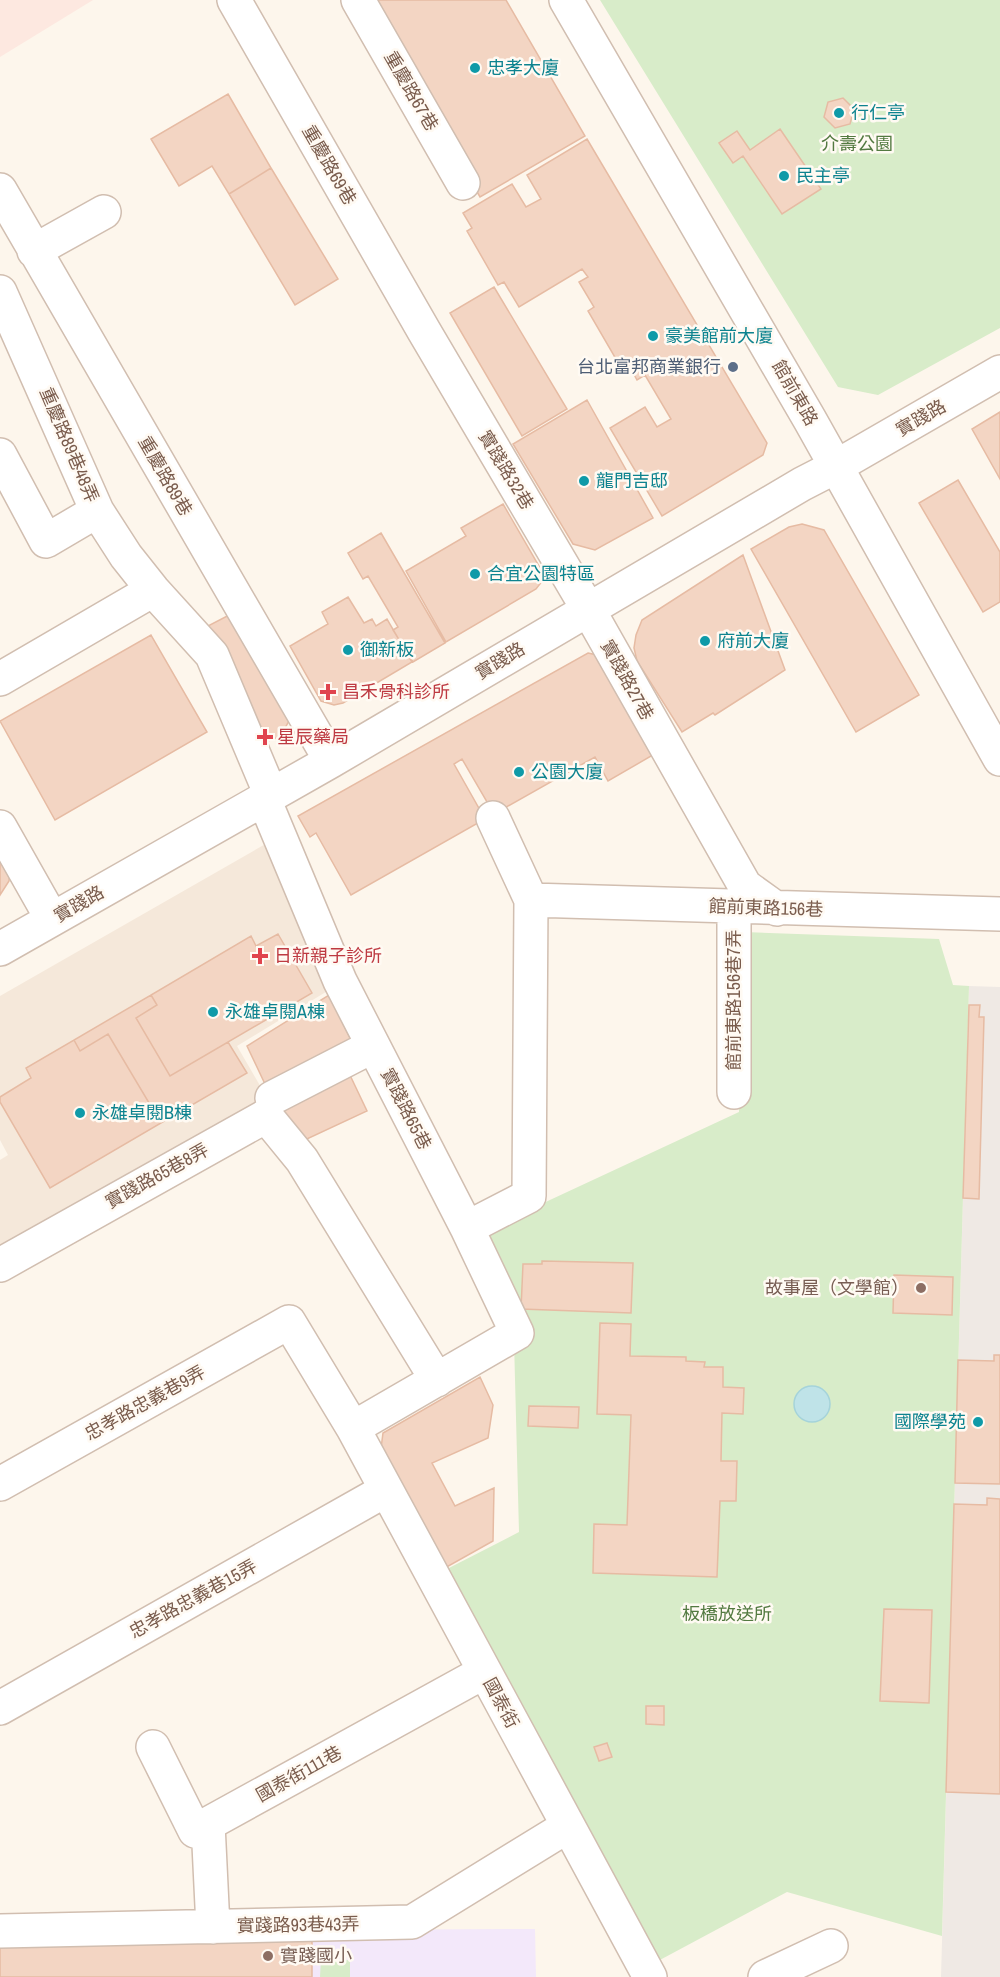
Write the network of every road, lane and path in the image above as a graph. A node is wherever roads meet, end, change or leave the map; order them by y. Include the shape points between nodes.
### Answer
1 (234, 0) edge
2 (358, 0) edge
3 (566, 0) edge
4 (463, 183) dead end
5 (0, 190) edge
6 (104, 212) dead end
7 (34, 251) junction
8 (0, 292) edge
9 (424, 331) joint
10 (1000, 372) edge
11 (0, 455) edge
12 (837, 466) junction
13 (97, 511) junction
14 (153, 590) junction
15 (588, 609) junction
16 (0, 679) edge
17 (1000, 759) edge
18 (331, 761) junction
19 (267, 797) junction
20 (493, 818) dead end
21 (0, 827) edge
22 (531, 900) junction
23 (734, 908) junction
24 (777, 909) junction
25 (1000, 914) edge
26 (52, 919) junction
27 (0, 949) edge
28 (373, 1046) junction
29 (734, 1092) dead end
30 (272, 1098) dead end
31 (467, 1228) junction
32 (0, 1265) edge
33 (290, 1322) joint
34 (437, 1380) junction
35 (353, 1428) junction
36 (0, 1485) edge
37 (386, 1490) junction
38 (484, 1672) junction
39 (0, 1708) edge
40 (153, 1747) dead end
41 (208, 1824) junction
42 (568, 1826) junction
43 (213, 1926) junction
44 (0, 1931) edge
45 (831, 1946) dead end
46 (650, 1977) edge
47 (765, 1977) edge

1 - 9 street, 重慶路69巷
2 - 4 street, 重慶路67巷
3 - 12 street, 館前東路
5 - 7 street, 重慶路89巷
6 - 7 street
7 - 18 street, 重慶路89巷
8 - 13 street, 重慶路89巷48弄
9 - 15 street, 實踐路32巷
10 - 12 street, 實踐路
11 - 13 street via 46,541
12 - 15 street, 實踐路
12 - 17 street, 館前東路
13 - 14 street, 重慶路89巷48弄
14 - 16 street
14 - 19 street, 重慶路89巷48弄 via 212,655
15 - 18 street, 實踐路
15 - 24 street, 實踐路27巷 via 745,886
18 - 19 street, 實踐路
19 - 26 street, 實踐路
19 - 28 street, 實踐路65巷 via 340,981
20 - 22 street
21 - 26 street
22 - 23 street, 館前東路156巷
22 - 31 street via 529,1196
23 - 24 street, 館前東路156巷
23 - 29 street, 館前東路156巷7弄
24 - 25 street, 館前東路156巷
26 - 27 street, 實踐路
28 - 30 street
28 - 31 street, 實踐路65巷
31 - 34 street, 實踐路65巷 via 517,1333
32 - 34 street, 實踐路65巷8弄 via 266,1116 302,1160
33 - 35 street, 國泰街
33 - 36 street, 忠孝路忠義巷9弄
34 - 35 street, 實踐路65巷
35 - 37 street, 國泰街
37 - 38 street, 國泰街
37 - 39 street, 忠孝路忠義巷15弄
38 - 41 street, 國泰街111巷
38 - 42 street, 國泰街
40 - 41 street via 195,1831
41 - 43 street
42 - 43 street, 實踐路93巷43弄 via 412,1922
42 - 46 street, 國泰街
43 - 44 street, 實踐路93巷43弄
45 - 47 street

